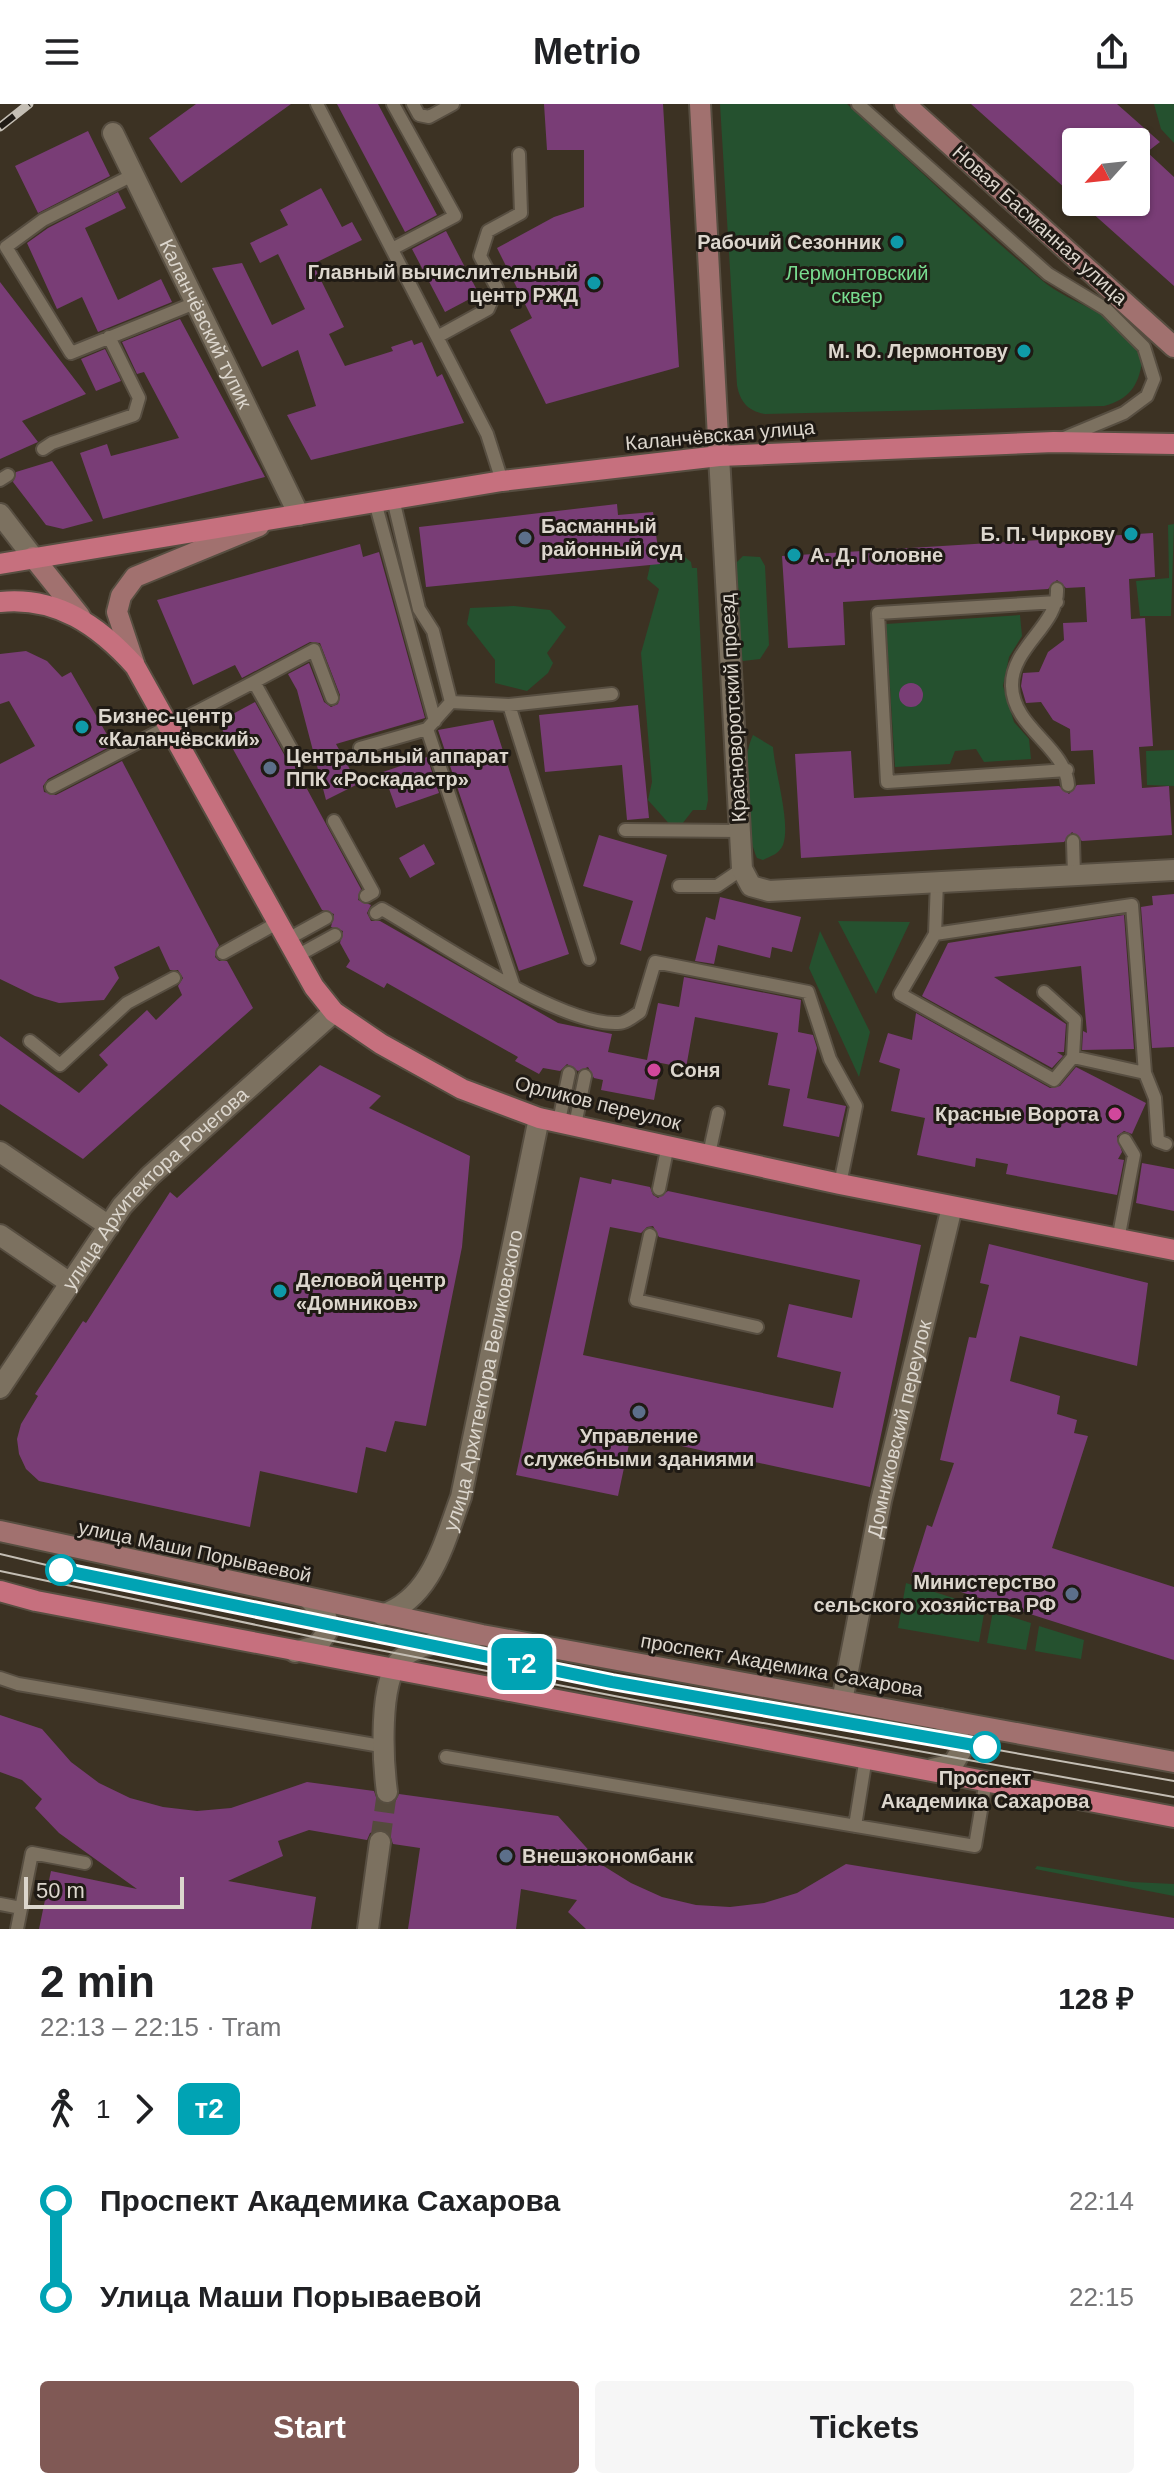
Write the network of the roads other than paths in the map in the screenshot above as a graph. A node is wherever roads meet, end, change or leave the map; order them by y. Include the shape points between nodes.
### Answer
1 (317, 104) edge
2 (393, 104) edge
3 (413, 104) edge
4 (453, 104) edge
5 (700, 104) edge
6 (858, 104) edge
7 (905, 104) edge
8 (113, 133) dead end
9 (519, 154) dead end
10 (133, 175) junction
11 (392, 249) junction
12 (195, 303) junction
13 (109, 337) junction
14 (437, 337) junction
15 (1174, 347) edge
16 (1054, 442) junction
17 (1174, 444) edge
18 (43, 449) dead end
19 (719, 456) junction
20 (502, 481) junction
21 (384, 500) junction
22 (0, 514) edge
23 (299, 515) junction
24 (274, 520) junction
25 (33, 557) junction
26 (0, 564) edge
27 (0, 602) edge
28 (80, 616) junction
29 (135, 666) junction
30 (254, 682) junction
31 (612, 694) dead end
32 (332, 698) dead end
33 (451, 702) junction
34 (509, 705) junction
35 (169, 724) junction
36 (431, 725) junction
37 (360, 748) dead end
38 (294, 754) dead end
39 (1067, 770) junction
40 (1068, 785) dead end
41 (52, 787) dead end
42 (334, 821) dead end
43 (625, 830) dead end
44 (740, 831) junction
45 (1073, 841) dead end
46 (742, 869) junction
47 (1174, 870) edge
48 (1074, 875) junction
49 (937, 882) junction
50 (679, 886) dead end
51 (366, 896) dead end
52 (376, 913) dead end
53 (326, 918) dead end
54 (935, 934) junction
55 (335, 935) dead end
56 (286, 940) junction
57 (223, 953) dead end
58 (589, 959) dead end
59 (174, 978) dead end
60 (513, 984) junction
61 (1044, 992) dead end
62 (334, 1012) junction
63 (30, 1041) dead end
64 (1073, 1057) junction
65 (569, 1073) dead end
66 (1145, 1073) junction
67 (585, 1076) dead end
68 (718, 1113) dead end
69 (558, 1121) junction
70 (1125, 1140) dead end
71 (1166, 1144) dead end
72 (668, 1145) junction
73 (0, 1152) edge
74 (709, 1154) junction
75 (840, 1184) junction
76 (659, 1189) dead end
77 (952, 1207) junction
78 (109, 1226) junction
79 (0, 1235) edge
80 (650, 1235) dead end
81 (1118, 1240) junction
82 (1174, 1250) edge
83 (70, 1283) junction
84 (757, 1327) dead end
85 (6, 1364) edge
86 (0, 1388) edge
87 (0, 1531) edge
88 (0, 1591) edge
89 (309, 1599) junction
90 (382, 1615) junction
91 (482, 1635) junction
92 (295, 1652) junction
93 (392, 1671) junction
94 (0, 1678) edge
95 (842, 1701) junction
96 (939, 1718) junction
97 (381, 1746) junction
98 (446, 1757) dead end
99 (866, 1757) junction
100 (1174, 1762) edge
101 (932, 1769) junction
102 (986, 1780) junction
103 (387, 1792) tunnel mouth
104 (1174, 1817) edge
105 (855, 1826) junction
106 (380, 1842) tunnel mouth
107 (85, 1863) dead end
108 (0, 1904) edge
109 (21, 1908) junction
110 (17, 1929) edge
111 (368, 1929) edge

1 - 11 lane
2 - 11 lane via 455,216
3 - 4 lane via 419,115 429,117
5 - 19 main road, Красноворотский проезд
6 - 16 lane via 1048,274 1106,309 1144,347 1154,368 1147,396 1124,413
7 - 15 main road, Новая Басманная улица
8 - 10 street, Каланчёвский тупик
9 - 14 lane via 521,213 488,231 480,256 497,288 488,309
10 - 12 street, Каланчёвский тупик
10 - 13 lane via 43,220 6,247 71,353
11 - 14 lane
12 - 13 lane
12 - 23 street, Каланчёвский тупик
13 - 18 lane via 139,398 134,415
14 - 20 lane via 487,434
16 - 17 main road, Каланчёвская улица
16 - 19 main road, Каланчёвская улица
19 - 20 main road, Каланчёвская улица
19 - 44 street, Красноворотский проезд
20 - 21 main road, Каланчёвская улица
21 - 23 main road, Каланчёвская улица
21 - 33 lane via 419,609 433,631
21 - 36 lane
22 - 25 street
23 - 24 main road, Каланчёвская улица
24 - 25 main road, Каланчёвская улица
24 - 29 main road, Каланчёвская улица via 135,577 117,612
25 - 26 main road, Каланчёвская улица
25 - 28 main road, Орликов переулок
27 - 28 main road via 43,605
28 - 29 main road, Орликов переулок
29 - 35 main road, Орликов переулок
30 - 32 lane via 314,650
30 - 35 lane
30 - 38 lane
31 - 34 lane
33 - 34 lane
33 - 36 lane
34 - 58 lane
35 - 41 lane
35 - 56 main road, Орликов переулок
36 - 37 lane
36 - 60 lane
39 - 39 lane via 1020,714 1012,689 1016,661 1057,595 878,613 887,782
39 - 40 lane
42 - 51 lane via 373,892
43 - 44 lane
44 - 46 street, Красноворотский проезд
45 - 48 lane
46 - 49 street via 751,886 769,891
46 - 50 lane via 717,886
47 - 48 street
48 - 49 street
49 - 54 lane
52 - 60 lane via 382,909
53 - 56 lane
54 - 64 lane via 900,994 1054,1080
54 - 66 lane via 1132,905
55 - 56 lane
56 - 57 lane
56 - 62 main road, Орликов переулок
59 - 63 lane via 127,1003 60,1065
60 - 75 lane via 579,1022 596,1025 621,1023 640,1012 655,962 808,992 830,1059 856,1106
61 - 64 lane via 1075,1020
62 - 69 main road, Орликов переулок via 462,1089
62 - 78 street, улица Архитектора Рочегова via 150,1176
64 - 66 lane
65 - 69 lane
66 - 71 lane via 1155,1098 1158,1141
67 - 69 lane
68 - 74 lane
69 - 72 main road, Орликов переулок
69 - 90 street, улица Архитектора Великовского via 461,1497 423,1586 409,1602
70 - 81 lane via 1134,1155
72 - 74 main road, Орликов переулок
72 - 76 lane
73 - 78 street
74 - 75 main road, Орликов переулок
75 - 77 main road, Орликов переулок
77 - 81 main road, Орликов переулок
77 - 95 street, Домниковский переулок via 881,1501
78 - 83 street, улица Архитектора Рочегова
79 - 83 street
80 - 84 lane via 636,1300
81 - 82 main road, Орликов переулок
83 - 85 street, улица Архитектора Рочегова
85 - 86 street, улица Архитектора Рочегова
87 - 89 main road, улица Маши Порываевой
88 - 92 main road
89 - 90 main road, улица Маши Порываевой
89 - 92 street via 326,1616 327,1632 318,1645
90 - 91 main road, проспект Академика Сахарова
91 - 93 street via 419,1650
91 - 95 main road, проспект Академика Сахарова
92 - 93 main road
93 - 97 street
93 - 99 main road
94 - 97 lane
95 - 96 main road, проспект Академика Сахарова
96 - 100 main road, проспект Академика Сахарова
96 - 101 street via 957,1729 961,1751 947,1767
97 - 103 street
98 - 105 lane
99 - 101 main road
99 - 105 lane
101 - 102 main road
102 - 104 main road
102 - 105 lane via 975,1846
106 - 111 street
107 - 109 lane via 32,1853
108 - 109 lane
109 - 110 lane

